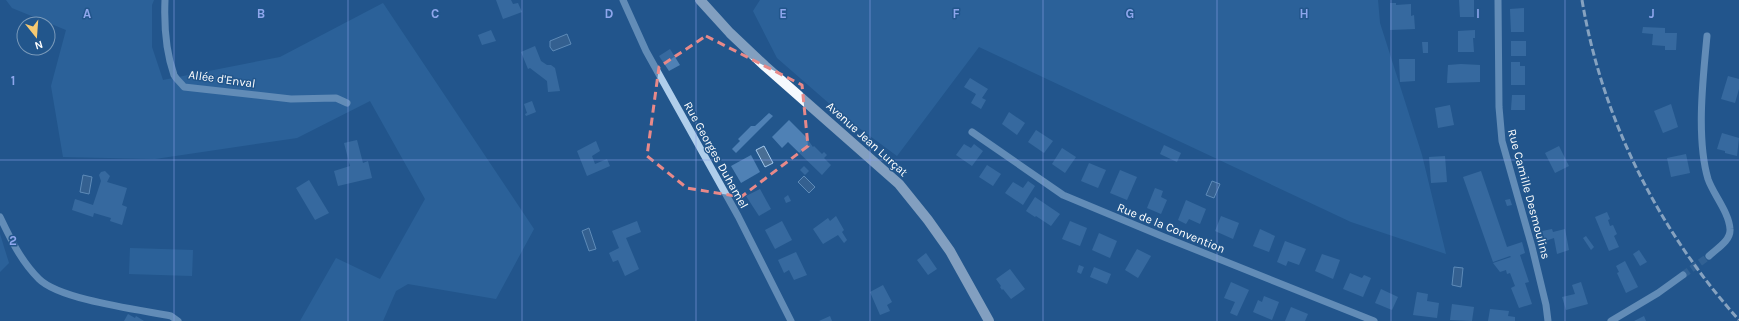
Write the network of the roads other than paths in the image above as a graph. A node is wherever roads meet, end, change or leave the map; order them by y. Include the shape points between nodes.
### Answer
1 (165, 0) edge
2 (623, 0) edge
3 (700, 0) edge
4 (1498, 0) edge
5 (1707, 36) dead end
6 (347, 103) dead end
7 (972, 132) dead end
8 (0, 217) edge
9 (1709, 256) tunnel mouth
10 (1683, 275) tunnel mouth
11 (178, 321) edge
12 (791, 321) edge
13 (989, 321) edge
14 (1374, 321) edge
15 (1548, 321) edge
16 (1611, 321) edge

1 - 6 street, Allée d'Enval via 164,27 174,76 184,87 291,100 336,98
2 - 12 street, Rue Georges Duhamel via 646,51 738,216
3 - 13 main road, Avenue Jean Lurçat via 765,66 899,184 950,250
4 - 15 street, Rue Camille Desmoulins via 1499,107 1502,142 1532,247
5 - 9 street via 1702,84 1702,150 1708,179 1731,230 1727,240
7 - 14 street, Rue de la Convention via 1063,195
8 - 11 street via 19,256 40,281 69,295 171,316
10 - 16 street

